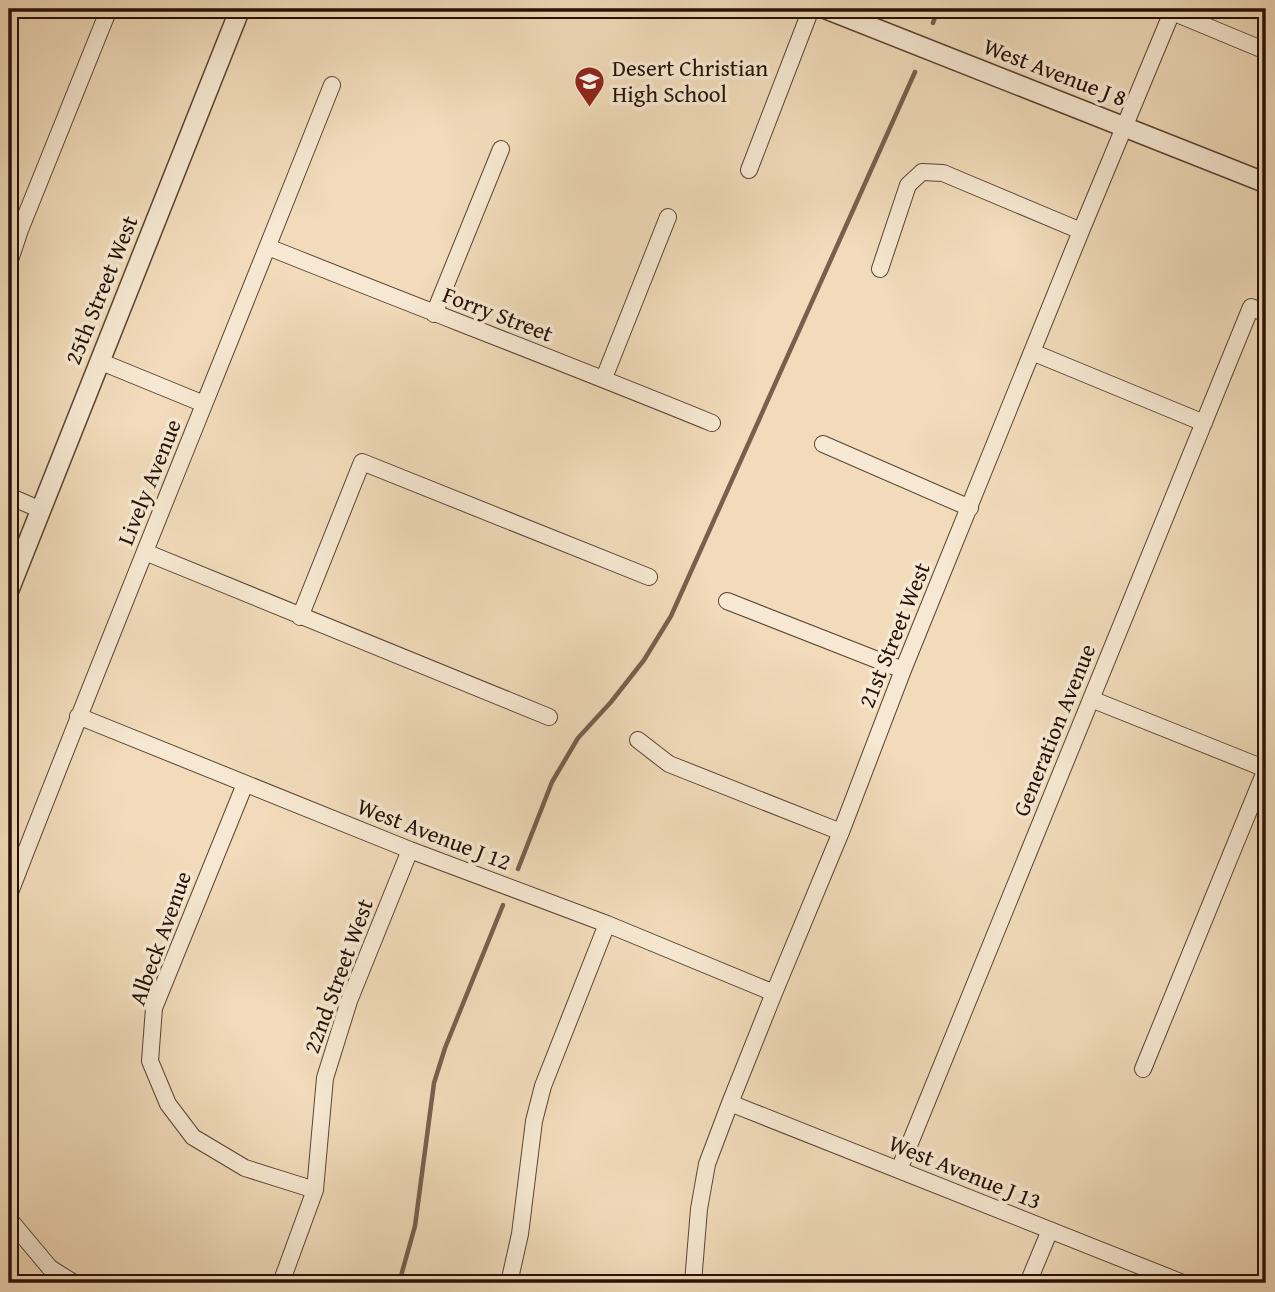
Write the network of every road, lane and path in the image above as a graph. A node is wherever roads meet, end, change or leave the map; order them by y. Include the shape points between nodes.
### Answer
1 (109, 9) edge
2 (240, 9) edge
3 (811, 9) edge
4 (826, 9) edge
5 (1168, 10) edge
6 (1266, 51) edge
7 (332, 85) dead end
8 (1125, 126) junction
9 (501, 149) dead end
10 (749, 170) dead end
11 (1266, 183) edge
12 (668, 217) dead end
13 (14, 228) edge
14 (1081, 231) junction
15 (268, 247) junction
16 (9, 262) edge
17 (880, 269) dead end
18 (1259, 311) edge
19 (434, 314) junction
20 (1032, 352) junction
21 (99, 361) junction
22 (604, 378) junction
23 (204, 404) junction
24 (712, 423) dead end
25 (1204, 423) junction
26 (823, 444) dead end
27 (9, 496) edge
28 (970, 508) junction
29 (41, 510) junction
30 (145, 552) junction
31 (649, 577) dead end
32 (9, 590) edge
33 (727, 601) dead end
34 (300, 617) junction
35 (903, 670) junction
36 (1091, 699) junction
37 (78, 716) junction
38 (549, 717) dead end
39 (638, 740) dead end
40 (1266, 769) edge
41 (245, 784) junction
42 (841, 832) junction
43 (410, 850) junction
44 (9, 895) edge
45 (607, 924) junction
46 (774, 993) junction
47 (1143, 1069) dead end
48 (730, 1103) junction
49 (899, 1170) junction
50 (315, 1190) junction
51 (9, 1219) edge
52 (1050, 1230) junction
53 (74, 1283) edge
54 (281, 1283) edge
55 (509, 1283) edge
56 (693, 1283) edge
57 (1028, 1283) edge
58 (1183, 1283) edge

1 - 13 street
2 - 21 street, 25th Street West
3 - 10 street
4 - 8 street, West Avenue J 8
5 - 6 street
5 - 8 street, 21st Street West
7 - 15 street, Lively Avenue
8 - 11 street, West Avenue J 8
8 - 14 street, 21st Street West
9 - 19 street
12 - 22 street
13 - 16 street
14 - 17 street via 943,173 922,172 908,185
14 - 20 street, 21st Street West
15 - 19 street, Forry Street
15 - 23 street, Lively Avenue
18 - 25 street, Generation Avenue
19 - 22 street, Forry Street
20 - 25 street
20 - 28 street, 21st Street West
21 - 23 street
21 - 29 street, 25th Street West
22 - 24 street, Forry Street
23 - 30 street, Lively Avenue
25 - 36 street, Generation Avenue
26 - 28 street
27 - 29 street
28 - 35 street, 21st Street West
29 - 32 street, 25th Street West
30 - 34 street
30 - 37 street, Lively Avenue
31 - 34 street via 362,462
33 - 35 street
34 - 38 street
35 - 42 street, 21st Street West
36 - 40 street
36 - 49 street, Generation Avenue
37 - 41 street, West Avenue J 12
37 - 44 street, Lively Avenue
39 - 42 street via 669,764
40 - 47 street
41 - 43 street, West Avenue J 12
41 - 50 street, Albeck Avenue via 154,1008 150,1061 168,1104 193,1137 245,1168
42 - 46 street, 21st Street West
43 - 45 street, West Avenue J 12
43 - 50 street, 22nd Street West via 349,1001 325,1078
45 - 46 street, West Avenue J 12
45 - 55 street via 543,1086
46 - 48 street, 21st Street West
48 - 49 street, West Avenue J 13
48 - 56 street, 21st Street West via 708,1164
49 - 52 street, West Avenue J 13
50 - 54 street, 22nd Street West
51 - 53 street via 50,1268
52 - 57 street
52 - 58 street, West Avenue J 13

